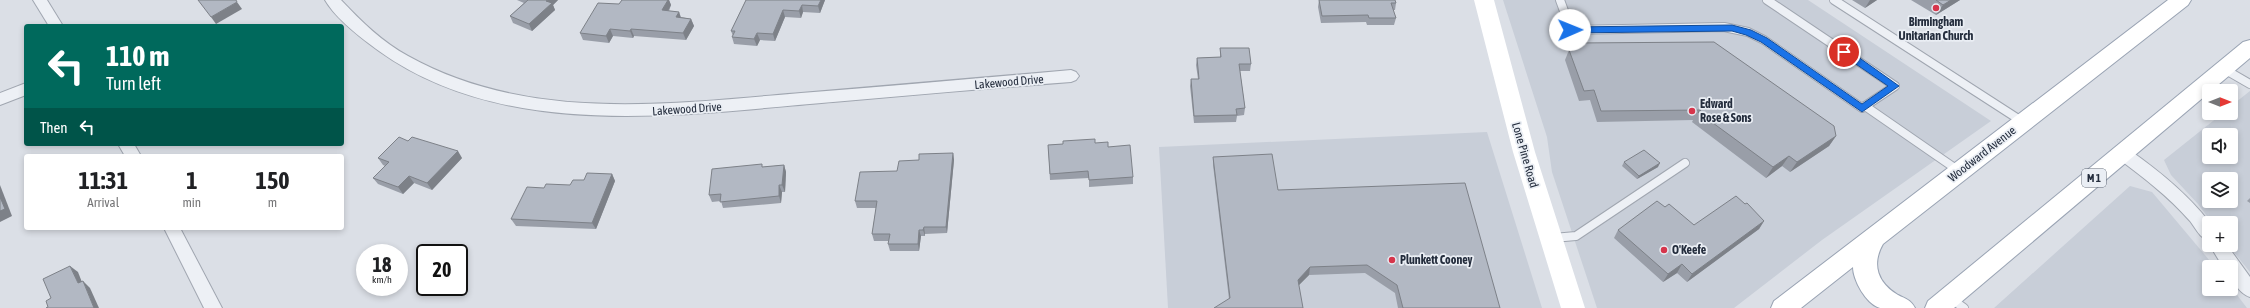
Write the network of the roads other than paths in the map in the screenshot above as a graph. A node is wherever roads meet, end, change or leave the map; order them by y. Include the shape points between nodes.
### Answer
1 (40, 0) edge
2 (332, 0) edge
3 (1484, 0) edge
4 (1560, 0) edge
5 (1767, 0) edge
6 (1834, 0) edge
7 (2181, 0) edge
8 (55, 24) edge
9 (2250, 47) edge
10 (2224, 69) junction
11 (1071, 76) dead end
12 (2250, 84) edge
13 (24, 90) edge
14 (0, 99) edge
15 (1865, 106) junction
16 (2024, 122) junction
17 (2122, 153) junction
18 (1685, 163) dead end
19 (1960, 171) junction
20 (2202, 225) edge
21 (173, 230) edge
22 (1550, 238) junction
23 (1874, 238) junction
24 (2222, 252) edge
25 (2250, 290) edge
26 (1951, 305) edge
27 (213, 308) edge
28 (1573, 308) edge
29 (1783, 308) edge
30 (1903, 308) edge

1 - 8 street
2 - 11 street, Lakewood Drive via 363,33 392,55 421,70 483,94 560,108 618,112 673,110
3 - 22 main road, Lone Pine Road via 1524,152
4 - 15 lane via 1570,30 1724,28 1748,32 1764,40 1862,108
5 - 15 lane via 1895,86
6 - 16 lane
7 - 16 main road, Woodward Avenue
9 - 10 main road, M 1
10 - 12 lane
10 - 17 main road, M 1
13 - 14 street
15 - 19 lane
16 - 19 main road, Woodward Avenue
17 - 20 street via 2164,183 2184,202
17 - 26 main road, M 1
18 - 22 lane via 1576,236
19 - 23 main road, Woodward Avenue
21 - 27 street
22 - 28 main road, Lone Pine Road
23 - 29 main road, Woodward Avenue
23 - 30 main road via 1866,249 1865,256 1870,285 1884,300
24 - 25 street

